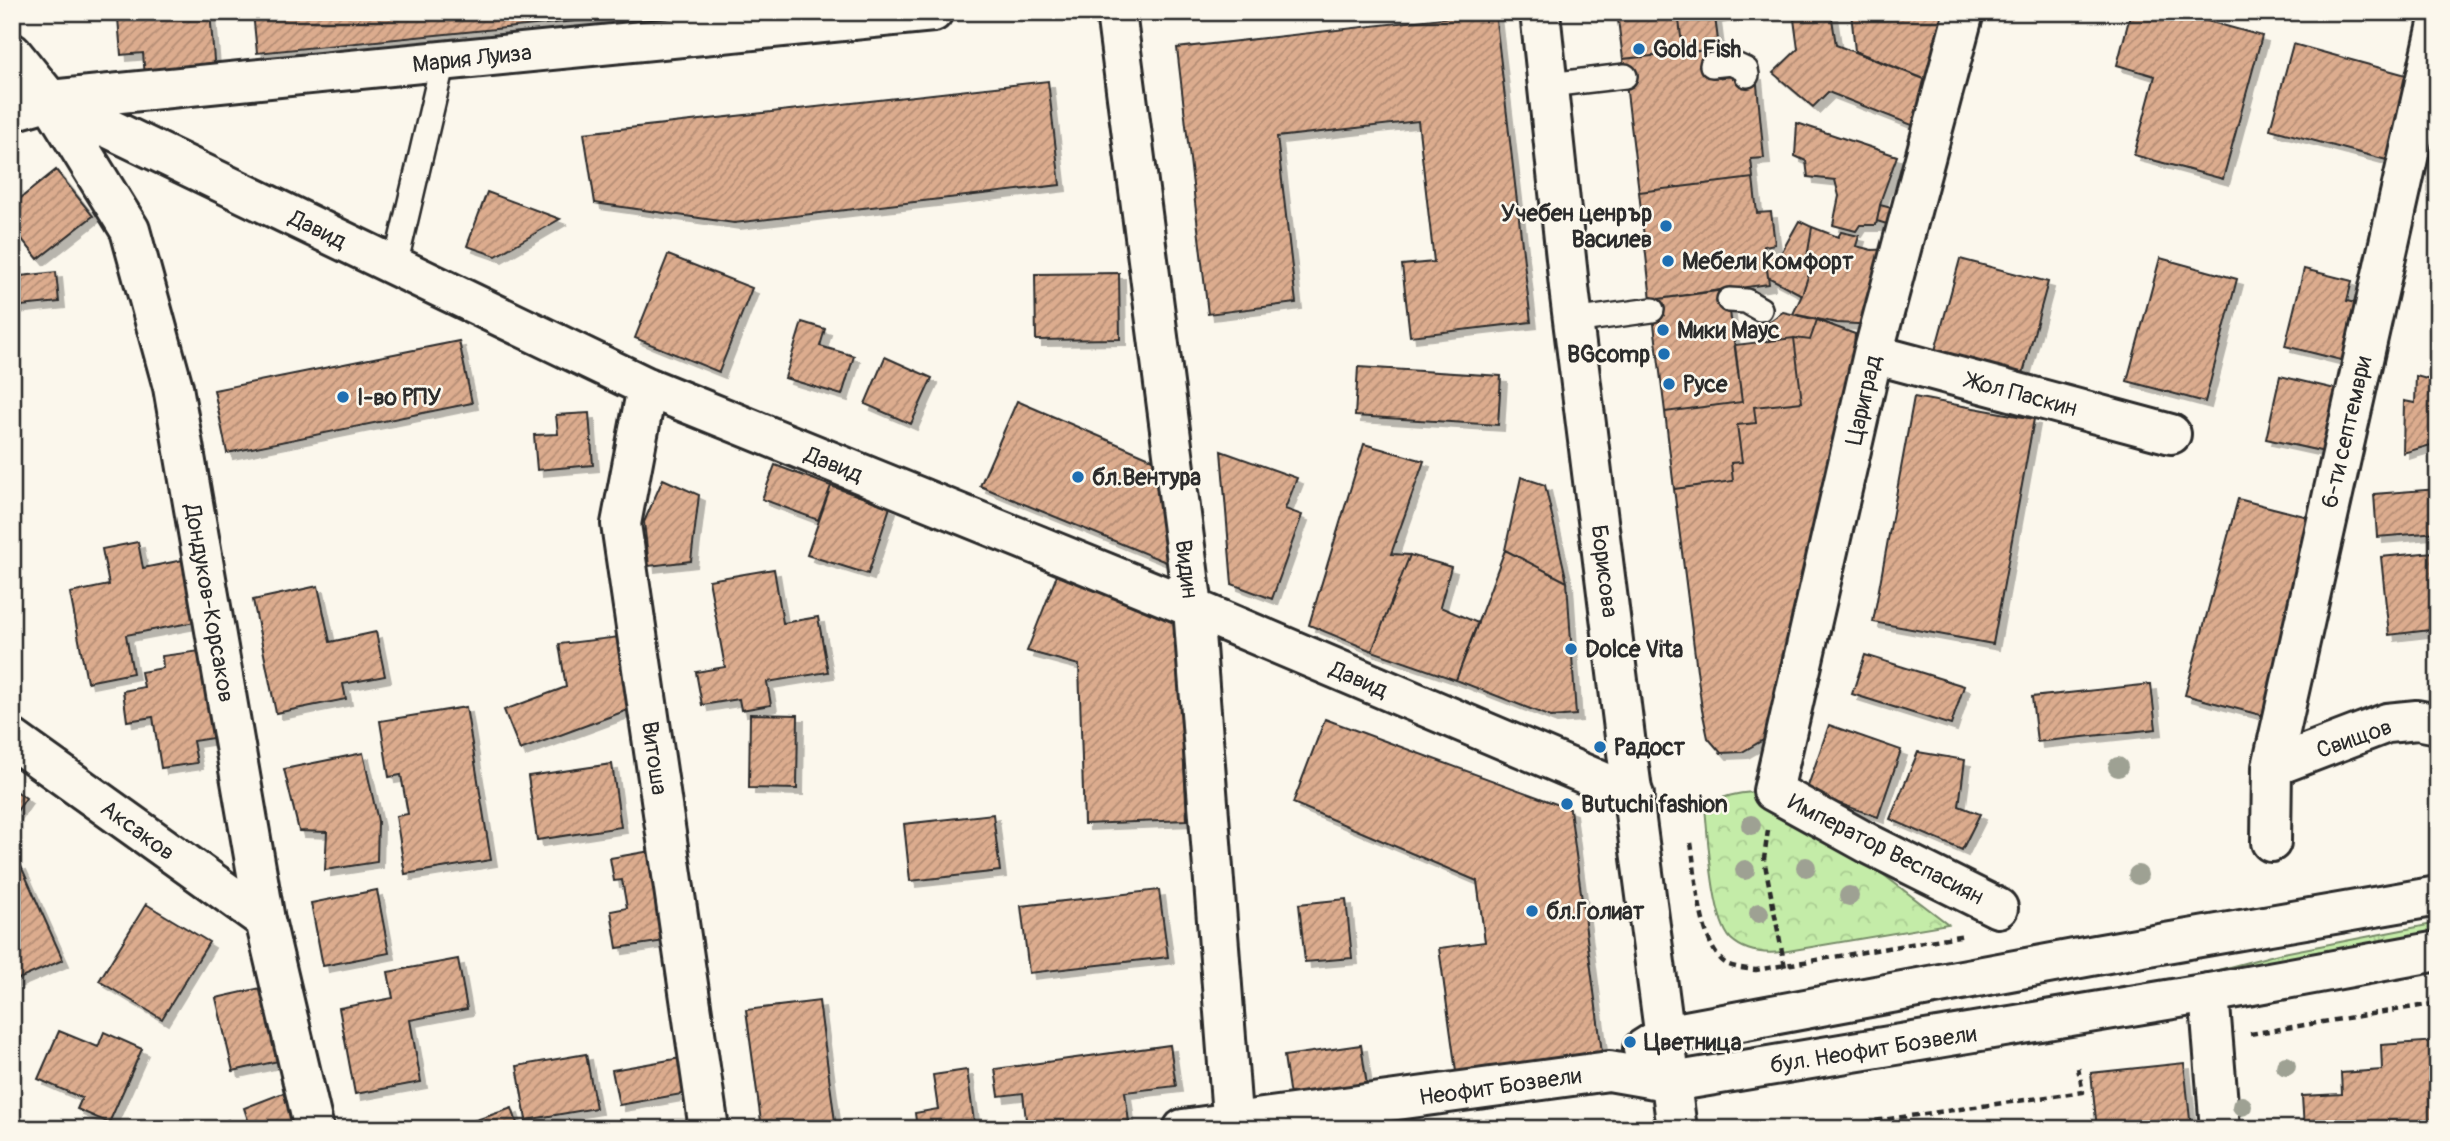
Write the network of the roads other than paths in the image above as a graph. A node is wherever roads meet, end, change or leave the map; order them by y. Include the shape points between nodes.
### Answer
1 (933, 12) edge
2 (1116, 12) edge
3 (1540, 12) edge
4 (1964, 12) edge
5 (2438, 24) edge
6 (12, 53) edge
7 (443, 61) junction
8 (1712, 65) dead end
9 (1747, 75) dead end
10 (1625, 76) dead end
11 (1549, 85) junction
12 (50, 100) junction
13 (12, 111) edge
14 (395, 266) junction
15 (1729, 300) dead end
16 (1760, 309) dead end
17 (1652, 310) dead end
18 (1573, 321) junction
19 (1873, 354) junction
20 (647, 387) junction
21 (2171, 434) dead end
22 (1193, 608) junction
23 (2438, 724) edge
24 (12, 739) edge
25 (2272, 767) junction
26 (1773, 791) joint
27 (1634, 795) junction
28 (2271, 842) dead end
29 (2438, 896) edge
30 (1998, 908) dead end
31 (265, 920) junction
32 (2438, 951) edge
33 (2209, 993) junction
34 (1665, 1035) junction
35 (1609, 1071) junction
36 (1672, 1082) junction
37 (1233, 1126) edge
38 (314, 1129) edge
39 (709, 1129) edge
40 (1184, 1129) edge
41 (1677, 1129) edge
42 (2220, 1129) edge

1 - 7 street, Мария Луиза
2 - 22 street, Видин
3 - 11 street, Борисова
4 - 19 street, Цариград
5 - 25 street, 6-ти септември
6 - 12 street, Дондуков-Корсаков
7 - 12 street, Мария Луиза
7 - 14 lane
8 - 9 lane via 1731,63
10 - 11 lane
11 - 18 street, Борисова
12 - 13 street, Мария Луиза
12 - 14 street, Давид
12 - 31 street, Дондуков-Корсаков via 130,230 173,387
14 - 20 street, Давид
15 - 16 lane via 1746,301
17 - 18 lane
18 - 27 street, Борисова
19 - 21 street, Жол Паскин
19 - 26 street, Цариград
20 - 22 street, Давид
20 - 39 street, Витоша via 621,524
22 - 27 street, Давид
22 - 37 street, Видин
23 - 25 street, Свищов via 2417,720 2387,723
24 - 31 street, Аксаков
25 - 28 street, 6-ти септември
26 - 30 street, Император Веспасиян
27 - 34 street, Борисова
29 - 34 street
31 - 38 street, Дондуков-Корсаков
32 - 33 street, бул. Неофит Бозвели
33 - 36 street, бул. Неофит Бозвели
33 - 42 street
34 - 35 street
34 - 36 street, Борисова
35 - 36 street, бул. Неофит Бозвели
35 - 37 street, Неофит Бозвели
36 - 41 street, Борисова
37 - 40 street, Неофит Бозвели

